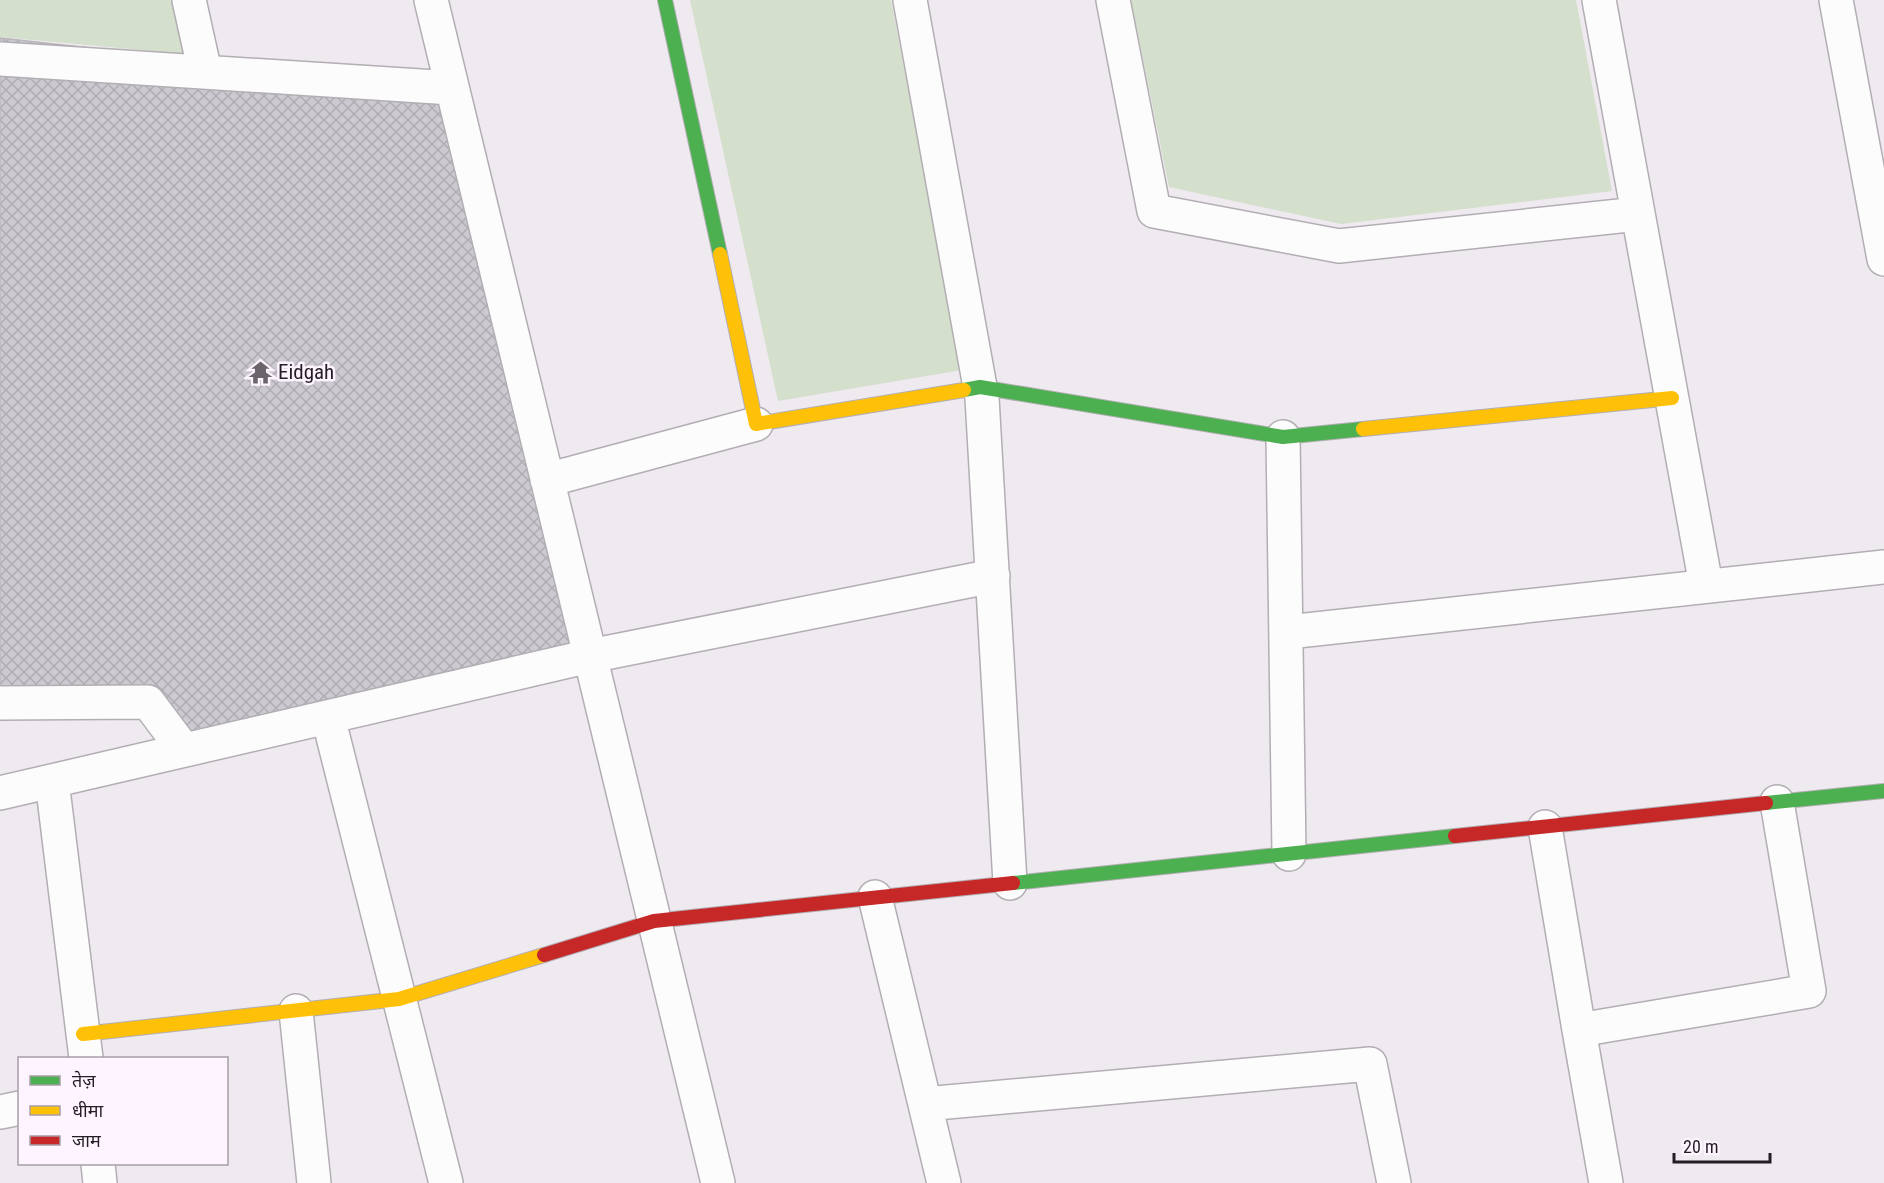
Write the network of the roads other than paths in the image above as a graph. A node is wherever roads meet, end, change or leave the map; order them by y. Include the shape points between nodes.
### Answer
1 (189, 0) edge
2 (431, 0) edge
3 (665, 0) edge
4 (910, 0) edge
5 (1113, 0) edge
6 (1599, 0) edge
7 (1836, 0) edge
8 (0, 59) edge
9 (205, 72) junction
10 (452, 88) junction
11 (1638, 214) junction
12 (1884, 259) edge
13 (980, 387) junction
14 (1672, 398) junction
15 (756, 424) junction
16 (1283, 437) junction
17 (547, 480) junction
18 (1884, 567) edge
19 (993, 576) junction
20 (1706, 585) junction
21 (1288, 632) junction
22 (590, 656) junction
23 (0, 703) edge
24 (328, 717) junction
25 (184, 750) junction
26 (52, 781) junction
27 (1884, 791) edge
28 (0, 793) edge
29 (1777, 802) junction
30 (1545, 827) junction
31 (1289, 854) junction
32 (1010, 884) junction
33 (876, 897) junction
34 (654, 921) junction
35 (399, 999) junction
36 (296, 1011) junction
37 (1579, 1030) junction
38 (84, 1046) edge
39 (925, 1104) junction
40 (18, 1108) edge
41 (0, 1112) edge
42 (98, 1165) edge
43 (100, 1183) edge
44 (314, 1183) edge
45 (446, 1183) edge
46 (718, 1183) edge
47 (944, 1183) edge
48 (1394, 1183) edge
49 (1606, 1183) edge

1 - 9 street
2 - 10 street
3 - 15 street
4 - 13 street
5 - 11 street via 1154,211 1339,246
6 - 11 street
7 - 12 street
8 - 9 street
9 - 10 street
10 - 17 street
11 - 14 street
13 - 15 street
13 - 16 street
13 - 19 street
14 - 16 street
14 - 20 street
15 - 17 street
16 - 21 street
17 - 22 street
18 - 20 street
19 - 22 street
19 - 32 street
20 - 21 street
21 - 31 street
22 - 24 street
22 - 34 street
23 - 25 street via 148,702
24 - 25 street
24 - 35 street
25 - 26 street
26 - 28 street
26 - 38 street
27 - 29 street
29 - 30 street
29 - 37 street via 1809,991
30 - 31 street
30 - 37 street
31 - 32 street
32 - 33 street
33 - 34 street
33 - 39 street
34 - 35 street
34 - 46 street
35 - 36 street
35 - 45 street
36 - 38 street
36 - 44 street
37 - 49 street
39 - 47 street
39 - 48 street via 1370,1064
40 - 41 street
42 - 43 street

